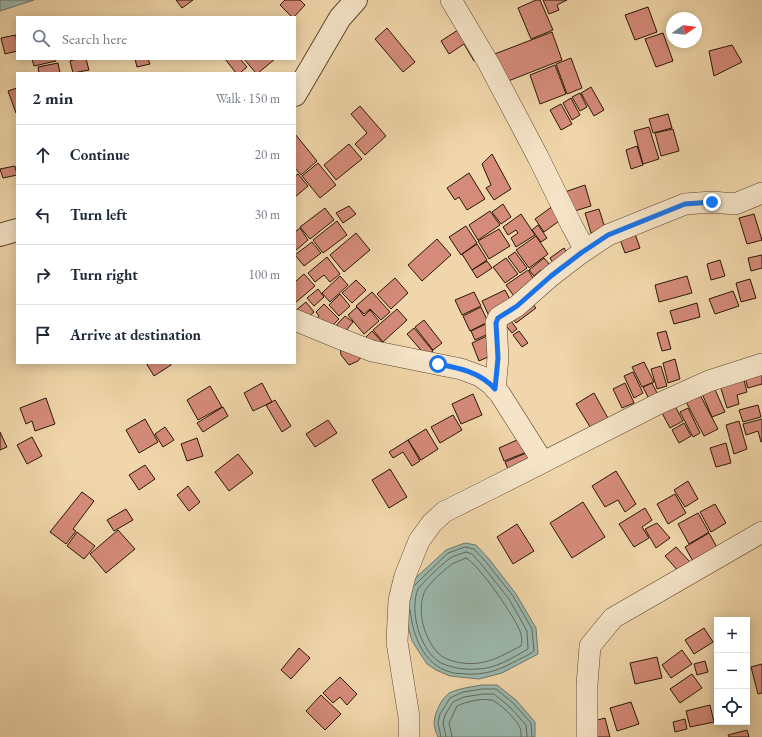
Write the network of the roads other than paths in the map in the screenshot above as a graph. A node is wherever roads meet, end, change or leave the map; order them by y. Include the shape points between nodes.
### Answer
1 (356, 0) edge
2 (451, 0) edge
3 (296, 93) edge
4 (762, 193) edge
5 (16, 230) edge
6 (0, 235) edge
7 (585, 250) junction
8 (296, 320) edge
9 (762, 364) edge
10 (495, 389) junction
11 (543, 462) junction
12 (762, 532) edge
13 (409, 737) edge
14 (587, 737) edge

1 - 3 street via 340,18
2 - 7 street via 489,64
4 - 7 street via 735,204 685,204 608,235
5 - 6 street
7 - 10 street via 517,306 498,318
8 - 10 street via 372,351 462,369 480,376
9 - 11 street via 709,381
10 - 11 street
11 - 13 street via 444,512 419,541 405,576 399,600 397,642 409,717
12 - 14 street via 613,618 590,646

